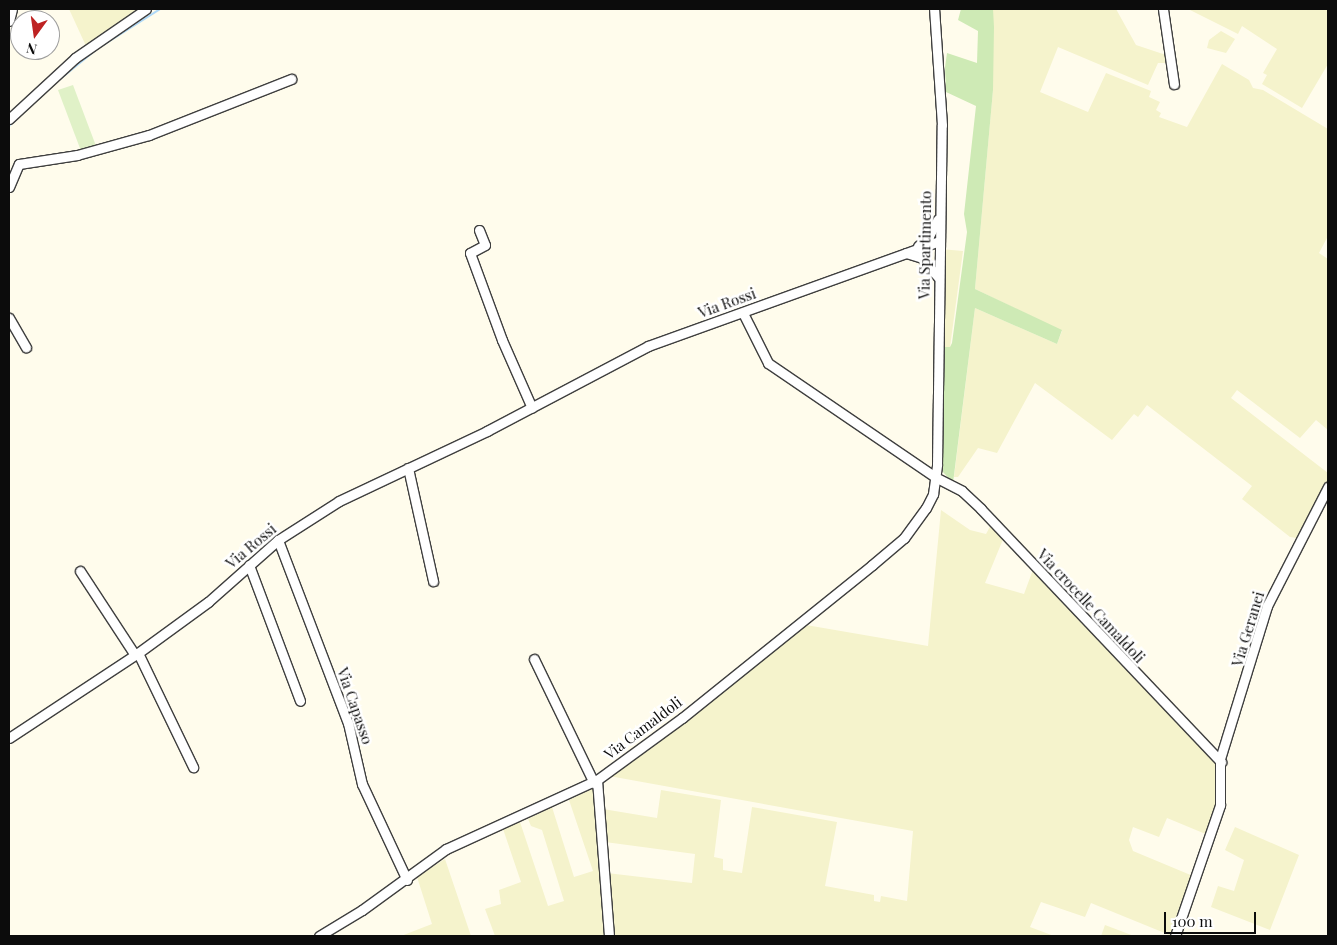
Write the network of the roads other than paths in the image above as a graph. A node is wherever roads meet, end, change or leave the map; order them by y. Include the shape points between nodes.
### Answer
1 (12, 9) edge
2 (146, 9) edge
3 (934, 9) edge
4 (1163, 9) edge
5 (9, 21) edge
6 (291, 79) dead end
7 (1174, 84) dead end
8 (9, 119) edge
9 (9, 187) edge
10 (939, 216) junction
11 (479, 230) dead end
12 (939, 241) junction
13 (909, 251) junction
14 (938, 277) junction
15 (743, 313) junction
16 (9, 318) edge
17 (26, 347) dead end
18 (532, 408) junction
19 (408, 468) junction
20 (935, 479) junction
21 (1328, 487) edge
22 (278, 540) junction
23 (249, 565) junction
24 (80, 571) dead end
25 (433, 581) dead end
26 (137, 654) junction
27 (534, 659) dead end
28 (300, 701) dead end
29 (10, 736) edge
30 (1221, 760) junction
31 (193, 767) dead end
32 (595, 781) junction
33 (407, 880) junction
34 (319, 936) edge
35 (609, 936) edge
36 (1175, 936) edge

1 - 5 street
2 - 8 street via 75,58
3 - 10 street, Via Spartimento via 942,111
4 - 7 street
6 - 9 street via 149,135 77,155 19,164
10 - 12 street, Via Spartimento
10 - 13 street via 929,236
11 - 18 street via 485,245 470,253 502,340
12 - 13 street, Via Rossi
12 - 14 street, Via Spartimento
13 - 14 street via 922,258
13 - 15 street, Via Rossi
14 - 20 street, Via Spartimento
15 - 18 street, Via Rossi via 648,346
15 - 20 street, Via crocelle Camaldoli via 768,363
16 - 17 street
18 - 19 street, Via Rossi
19 - 22 street, Via Rossi via 339,501
19 - 25 street
20 - 30 street, Via crocelle Camaldoli via 962,491 981,509
20 - 32 street, Via Camaldoli via 926,508 904,538 697,705
21 - 30 street, Via Geranei via 1267,606
22 - 23 street, Via Rossi
22 - 33 street, Via Capasso via 345,715 362,784
23 - 26 street, Via Rossi via 208,602
23 - 28 street
24 - 26 street
26 - 29 street, Via Rossi
26 - 31 street
27 - 32 street
30 - 36 street, Via Geranei via 1220,805
32 - 33 street, Via Camaldoli via 446,849
32 - 35 street
33 - 34 street, Via Camaldoli

